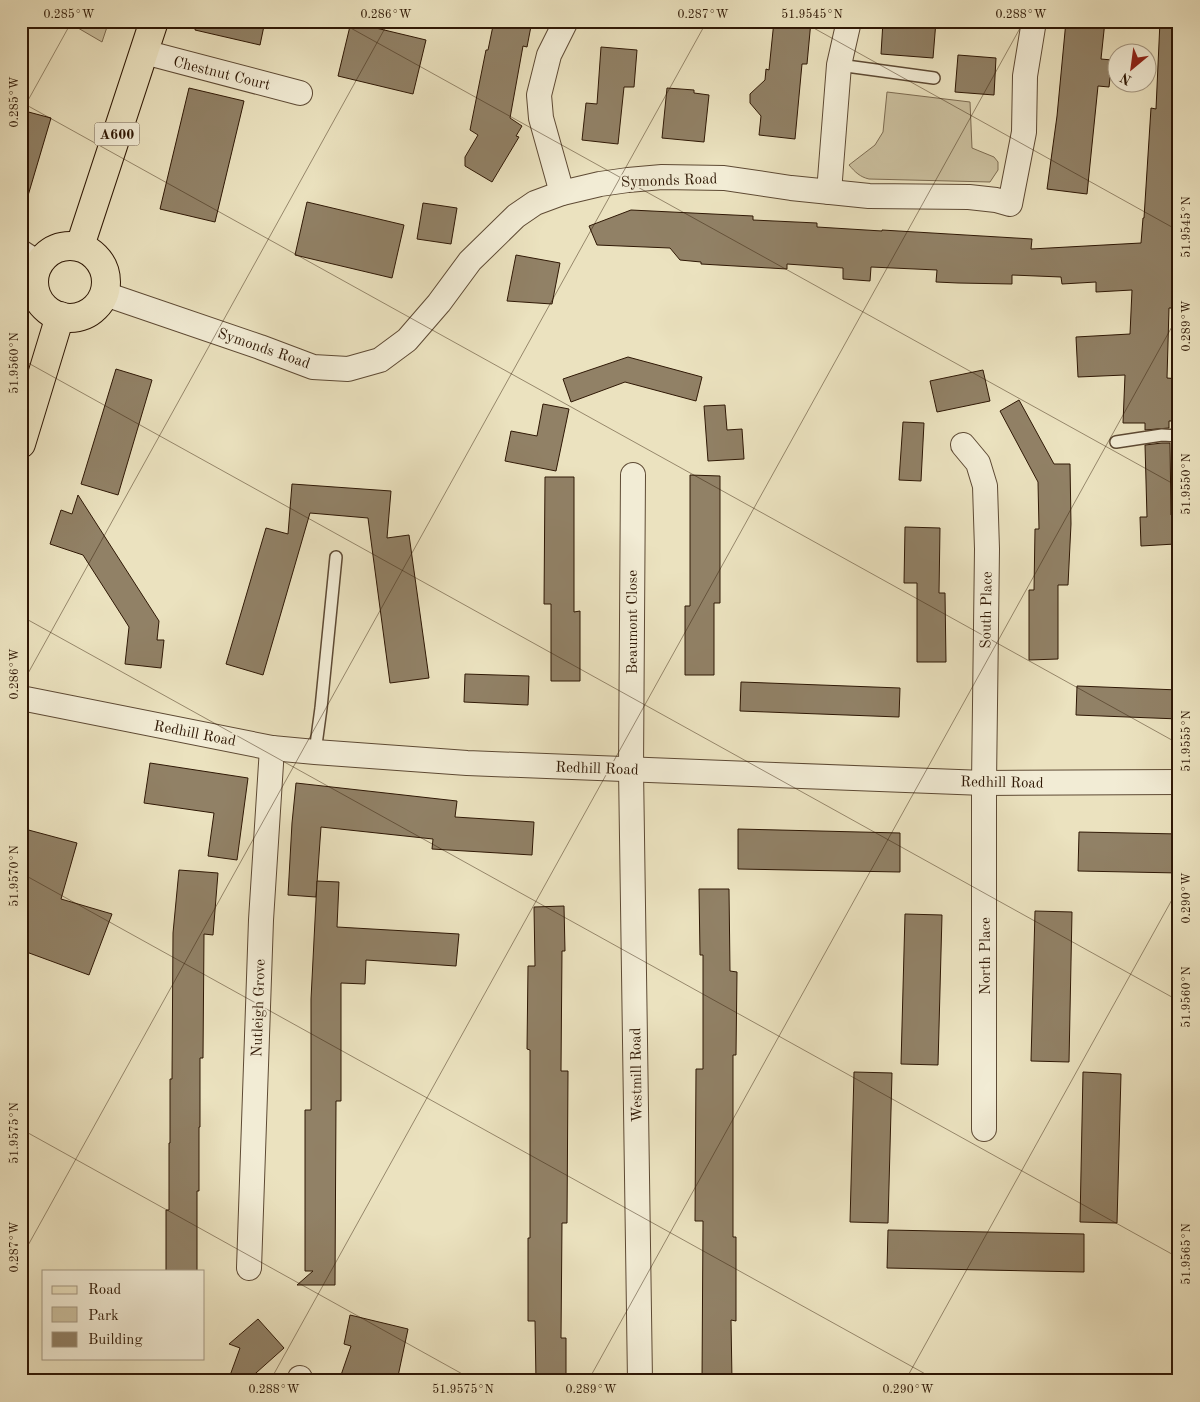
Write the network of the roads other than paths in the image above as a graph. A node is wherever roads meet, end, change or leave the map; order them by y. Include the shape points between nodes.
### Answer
1 (154, 21) edge
2 (566, 21) edge
3 (849, 21) edge
4 (1034, 21) edge
5 (144, 52) junction
6 (839, 65) junction
7 (934, 78) dead end
8 (300, 93) dead end
9 (829, 192) junction
10 (562, 193) junction
11 (80, 246) junction
12 (30, 258) edge
13 (105, 294) junction
14 (60, 316) junction
15 (1179, 436) edge
16 (1116, 442) dead end
17 (21, 444) edge
18 (963, 445) dead end
19 (633, 474) dead end
20 (336, 557) dead end
21 (21, 698) edge
22 (272, 748) junction
23 (315, 752) junction
24 (631, 769) junction
25 (1179, 782) edge
26 (984, 783) junction
27 (984, 1129) dead end
28 (249, 1268) dead end
29 (640, 1381) edge

1 - 5 main road, A600
2 - 10 street via 549,56 539,95 541,118
3 - 6 street
4 - 9 street, Symonds Road via 1024,76 1024,132 1010,204 969,197 869,196
5 - 8 street, Chestnut Court
5 - 11 main road, A600
6 - 7 lane
6 - 9 street
9 - 10 street, Symonds Road via 724,178 662,177 600,184
10 - 13 street, Symonds Road via 535,203 516,216 470,261 407,340 380,360 348,369 314,367
11 - 12 main road via 61,246
11 - 13 main road via 89,250 103,265
12 - 14 main road via 36,296 43,306
13 - 14 main road via 100,304 83,316
14 - 17 main road
15 - 16 lane via 1162,435
18 - 26 street, South Place via 978,463 985,486
19 - 24 street, Beaumont Close
20 - 23 lane
21 - 22 street, Redhill Road
22 - 23 street, Redhill Road
22 - 28 street, Nutleigh Grove via 261,920
23 - 24 street, Redhill Road via 467,763
24 - 26 street, Redhill Road
24 - 29 street, Westmill Road
25 - 26 street, Redhill Road
26 - 27 street, North Place

